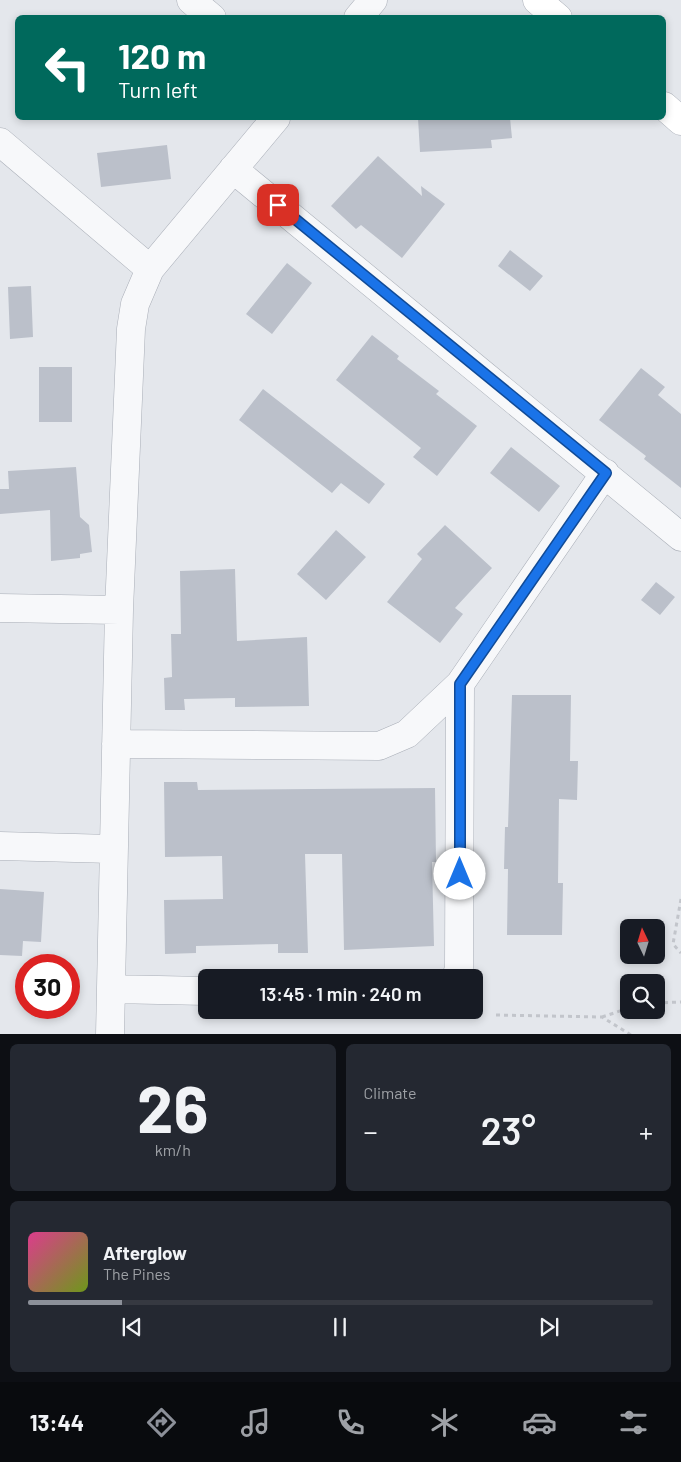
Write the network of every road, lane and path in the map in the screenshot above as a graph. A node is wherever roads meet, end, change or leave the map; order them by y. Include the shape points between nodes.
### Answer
1 (190, 0) edge
2 (373, 0) edge
3 (537, 0) edge
4 (208, 15) edge
5 (360, 15) edge
6 (554, 15) edge
7 (666, 108) edge
8 (274, 120) edge
9 (681, 121) edge
10 (0, 142) edge
11 (233, 169) junction
12 (150, 269) junction
13 (606, 473) junction
14 (681, 537) edge
15 (0, 608) edge
16 (119, 610) junction
17 (460, 684) junction
18 (116, 744) junction
19 (0, 846) edge
20 (112, 849) junction
21 (681, 898) edge
22 (681, 953) edge
23 (459, 969) edge
24 (111, 989) junction
25 (198, 991) edge
26 (681, 1002) edge
27 (665, 1003) edge
28 (620, 1011) edge
29 (496, 1015) dead end
30 (602, 1017) junction
31 (110, 1034) edge
32 (631, 1034) edge

1 - 4 street
2 - 5 street
3 - 6 street
7 - 9 street
8 - 11 street
10 - 12 street
11 - 12 street
11 - 13 street
12 - 16 street via 135,304 131,329
13 - 14 street
13 - 17 street
15 - 16 street
16 - 18 street
17 - 18 street via 407,734 379,746
17 - 23 street
18 - 20 street
19 - 20 street
20 - 24 street
21 - 22 path via 673,944
24 - 25 street
24 - 31 street
26 - 27 path
28 - 30 path
29 - 30 path
30 - 32 path

